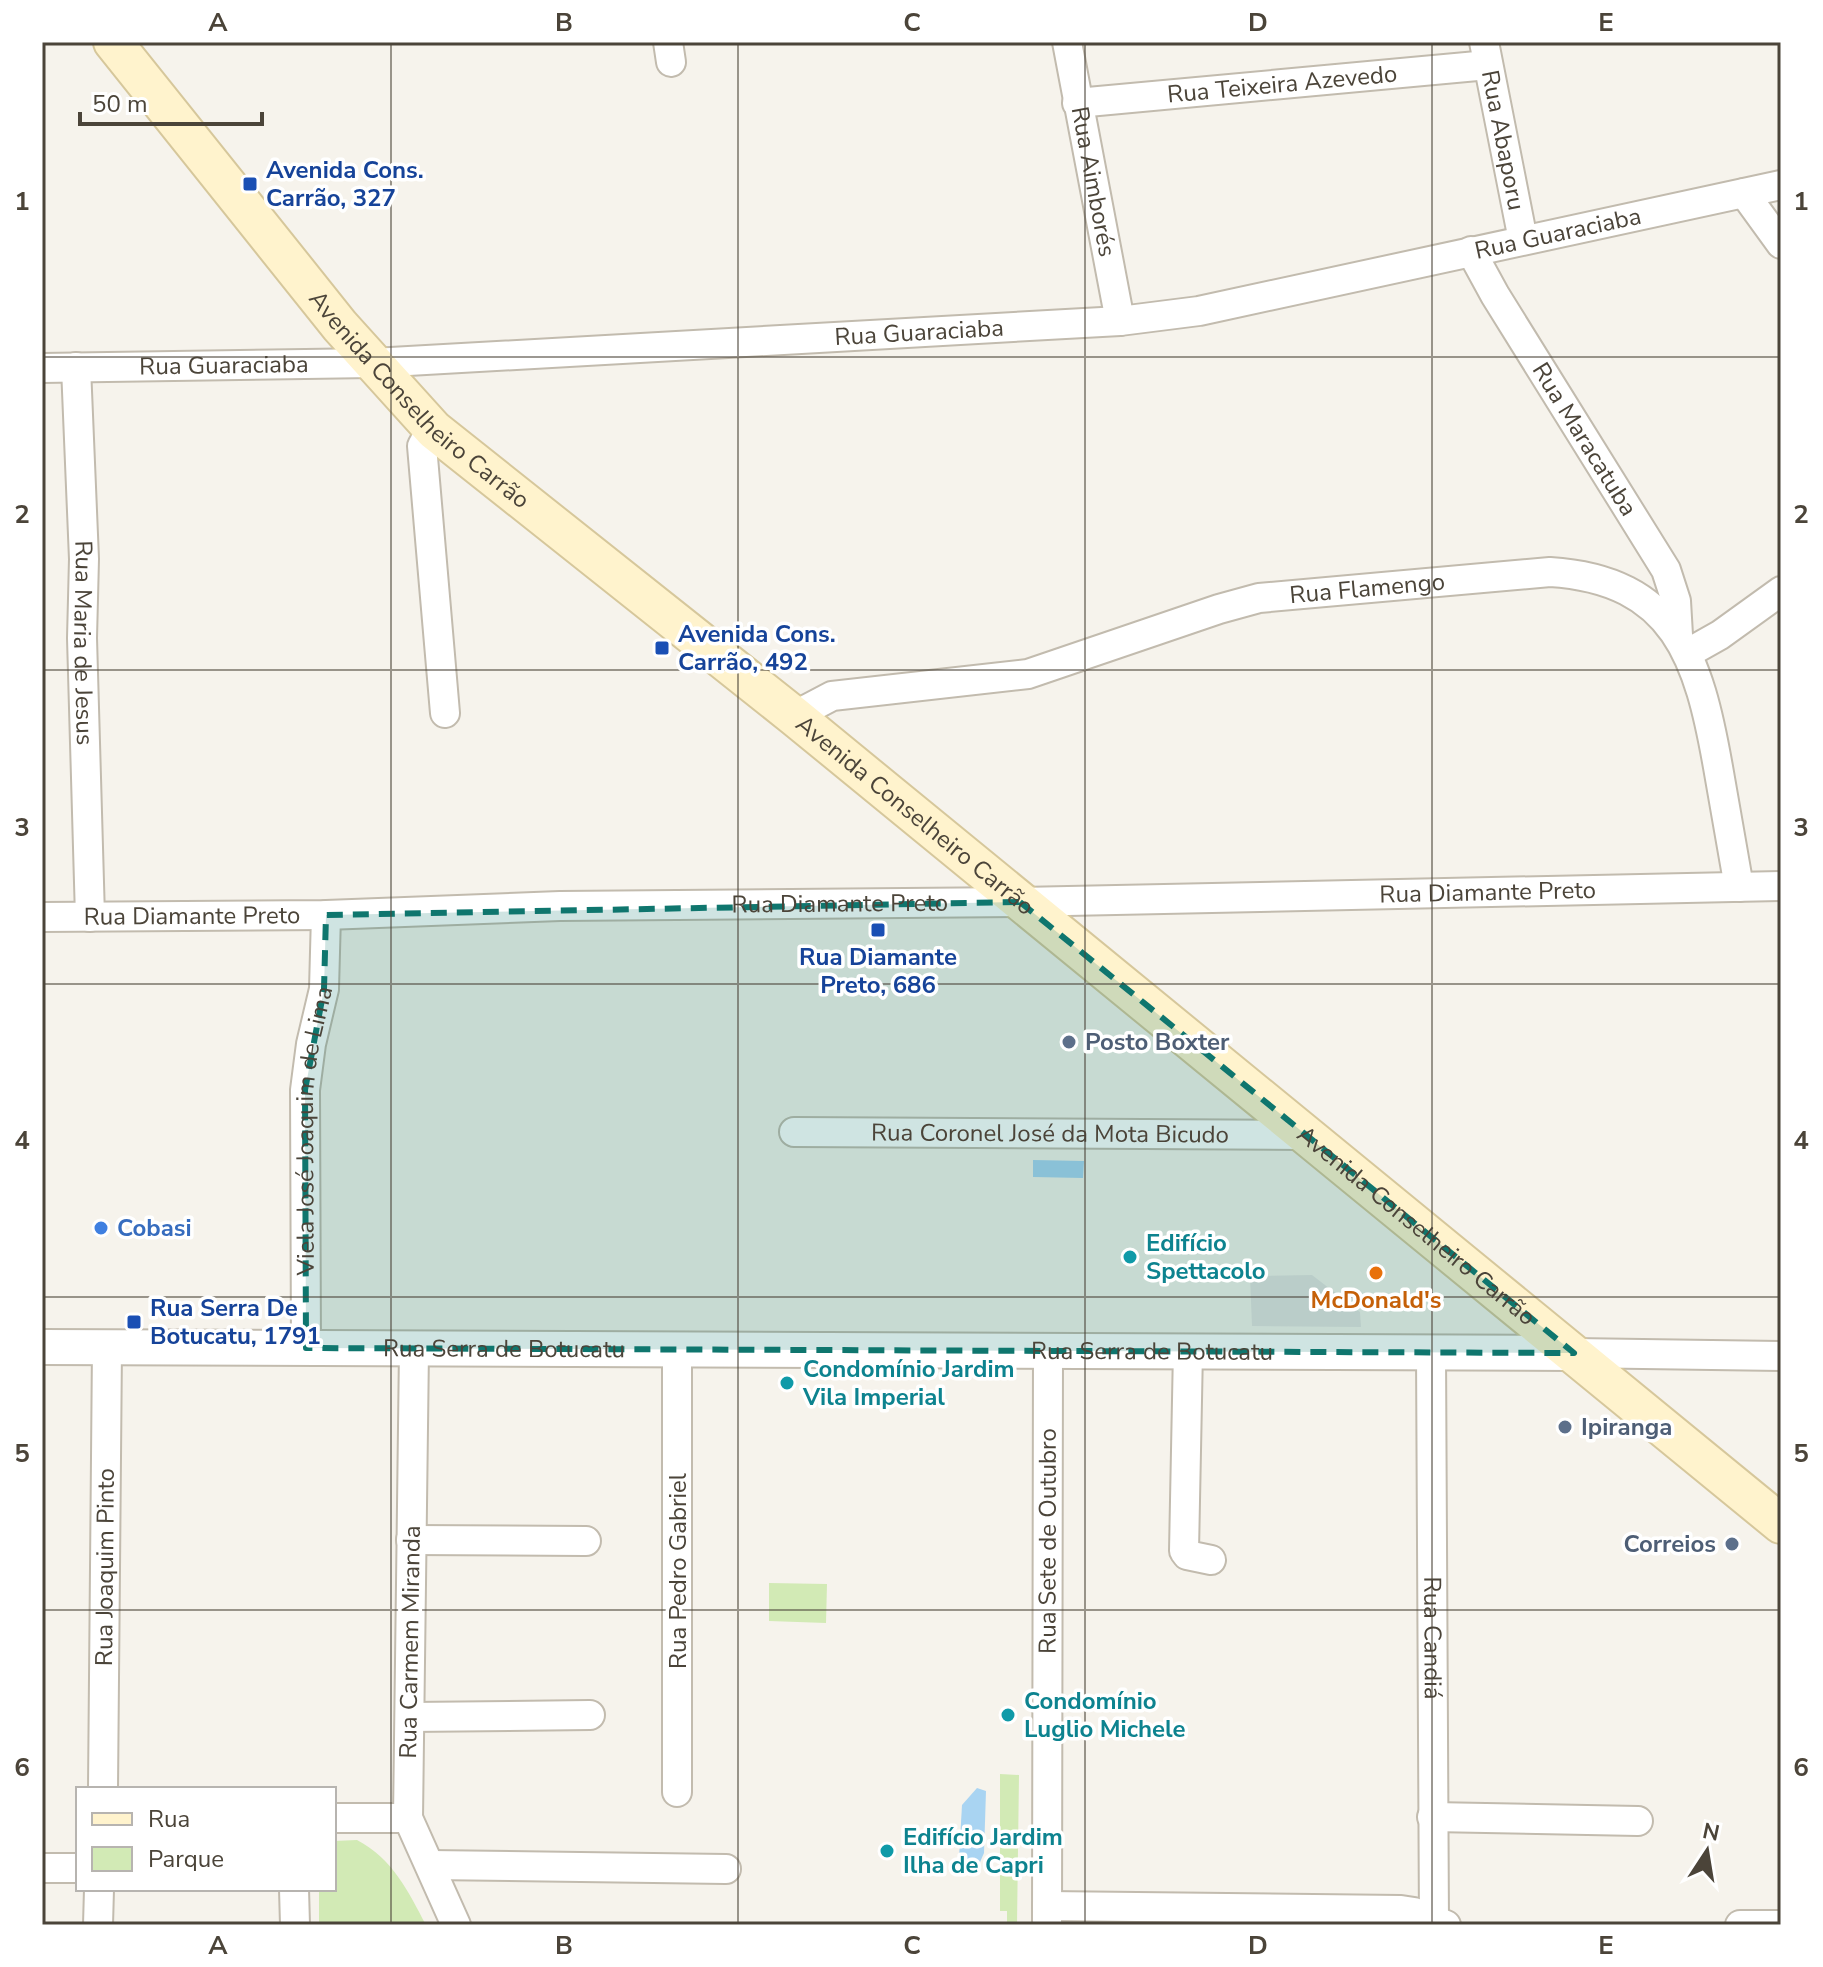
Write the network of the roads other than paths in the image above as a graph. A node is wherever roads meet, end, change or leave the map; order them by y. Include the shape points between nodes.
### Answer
1 (113, 42) edge
2 (1067, 42) edge
3 (1486, 53) edge
4 (1077, 103) junction
5 (1781, 185) edge
6 (1744, 193) junction
7 (1523, 240) junction
8 (1781, 244) edge
9 (1471, 251) junction
10 (1120, 321) junction
11 (373, 363) junction
12 (76, 367) junction
13 (42, 368) edge
14 (432, 428) junction
15 (1781, 591) edge
16 (1683, 644) junction
17 (445, 713) dead end
18 (794, 716) junction
19 (1781, 886) edge
20 (1739, 887) junction
21 (1020, 902) junction
22 (326, 915) junction
23 (42, 917) edge
24 (90, 917) junction
25 (794, 1132) dead end
26 (1306, 1135) junction
27 (42, 1347) edge
28 (107, 1347) junction
29 (306, 1348) junction
30 (414, 1349) junction
31 (677, 1349) junction
32 (1048, 1350) junction
33 (1188, 1350) junction
34 (1431, 1352) junction
35 (1574, 1353) junction
36 (1781, 1356) edge
37 (1781, 1524) edge
38 (411, 1540) junction
39 (586, 1541) dead end
40 (1211, 1560) dead end
41 (590, 1715) dead end
42 (410, 1717) junction
43 (103, 1787) edge
44 (677, 1792) dead end
45 (1432, 1817) junction
46 (336, 1818) edge
47 (408, 1818) junction
48 (1638, 1821) dead end
49 (430, 1865) junction
50 (42, 1868) edge
51 (76, 1868) edge
52 (726, 1869) dead end
53 (99, 1891) edge
54 (294, 1891) edge
55 (1047, 1916) edge
56 (1438, 1923) edge
57 (98, 1925) edge
58 (295, 1925) edge
59 (456, 1925) edge
60 (1740, 1925) edge
61 (1781, 1925) edge

1 - 11 main road, Avenida Conselheiro Carrão
2 - 4 street, Rua Aimborés
3 - 4 street, Rua Teixeira Azevedo
3 - 7 street, Rua Abaporu
4 - 10 street, Rua Aimborés
5 - 6 street, Rua Guaraciaba
6 - 7 street, Rua Guaraciaba
6 - 8 street
7 - 9 street, Rua Guaraciaba
9 - 10 street, Rua Guaraciaba via 1199,311
9 - 16 street, Rua Maracatuba via 1666,570
10 - 11 street, Rua Guaraciaba
11 - 12 street, Rua Guaraciaba
11 - 14 main road, Avenida Conselheiro Carrão
12 - 13 street, Rua Guaraciaba
12 - 24 street, Rua Maria de Jesus
14 - 17 street via 422,446
14 - 18 main road, Avenida Conselheiro Carrão
15 - 16 street via 1720,635
16 - 18 street, Rua Flamengo via 1635,596 1581,574 1550,572 1259,598 1028,674 832,696
16 - 20 street, Rua Flamengo via 1708,709
18 - 21 main road, Avenida Conselheiro Carrão
19 - 20 street, Rua Diamante Preto
20 - 21 street, Rua Diamante Preto
21 - 22 street, Rua Diamante Preto via 560,906
21 - 26 main road, Avenida Conselheiro Carrão
22 - 24 street, Rua Diamante Preto
22 - 29 street, Viela José Joaquim de Lima via 324,989 305,1090
23 - 24 street, Rua Diamante Preto
25 - 26 street, Rua Coronel José da Mota Bicudo
26 - 35 main road, Avenida Conselheiro Carrão
27 - 28 street, Rua Serra de Botucatu
28 - 29 street, Rua Serra de Botucatu
28 - 43 street, Rua Joaquim Pinto
29 - 30 street, Rua Serra de Botucatu
30 - 31 street, Rua Serra de Botucatu
30 - 38 street, Rua Carmem Miranda
31 - 32 street, Rua Serra de Botucatu
31 - 44 street, Rua Pedro Gabriel
32 - 33 street, Rua Serra de Botucatu
32 - 55 street, Rua Sete de Outubro
33 - 34 street, Rua Serra de Botucatu
33 - 40 street via 1184,1551
34 - 35 street, Rua Serra de Botucatu
34 - 45 street, Rua Candiá
35 - 36 street, Rua Serra de Botucatu
35 - 37 main road, Avenida Conselheiro Carrão
38 - 39 street
38 - 42 street, Rua Carmem Miranda
41 - 42 street
42 - 47 street, Rua Carmem Miranda
45 - 48 street
45 - 56 street, Rua Candiá
46 - 47 street
47 - 49 street, Rua Carmem Miranda
49 - 52 street
49 - 59 street, Rua Carmem Miranda
50 - 51 street
53 - 57 street
54 - 58 street
55 - 56 street via 1401,1910
60 - 61 street

